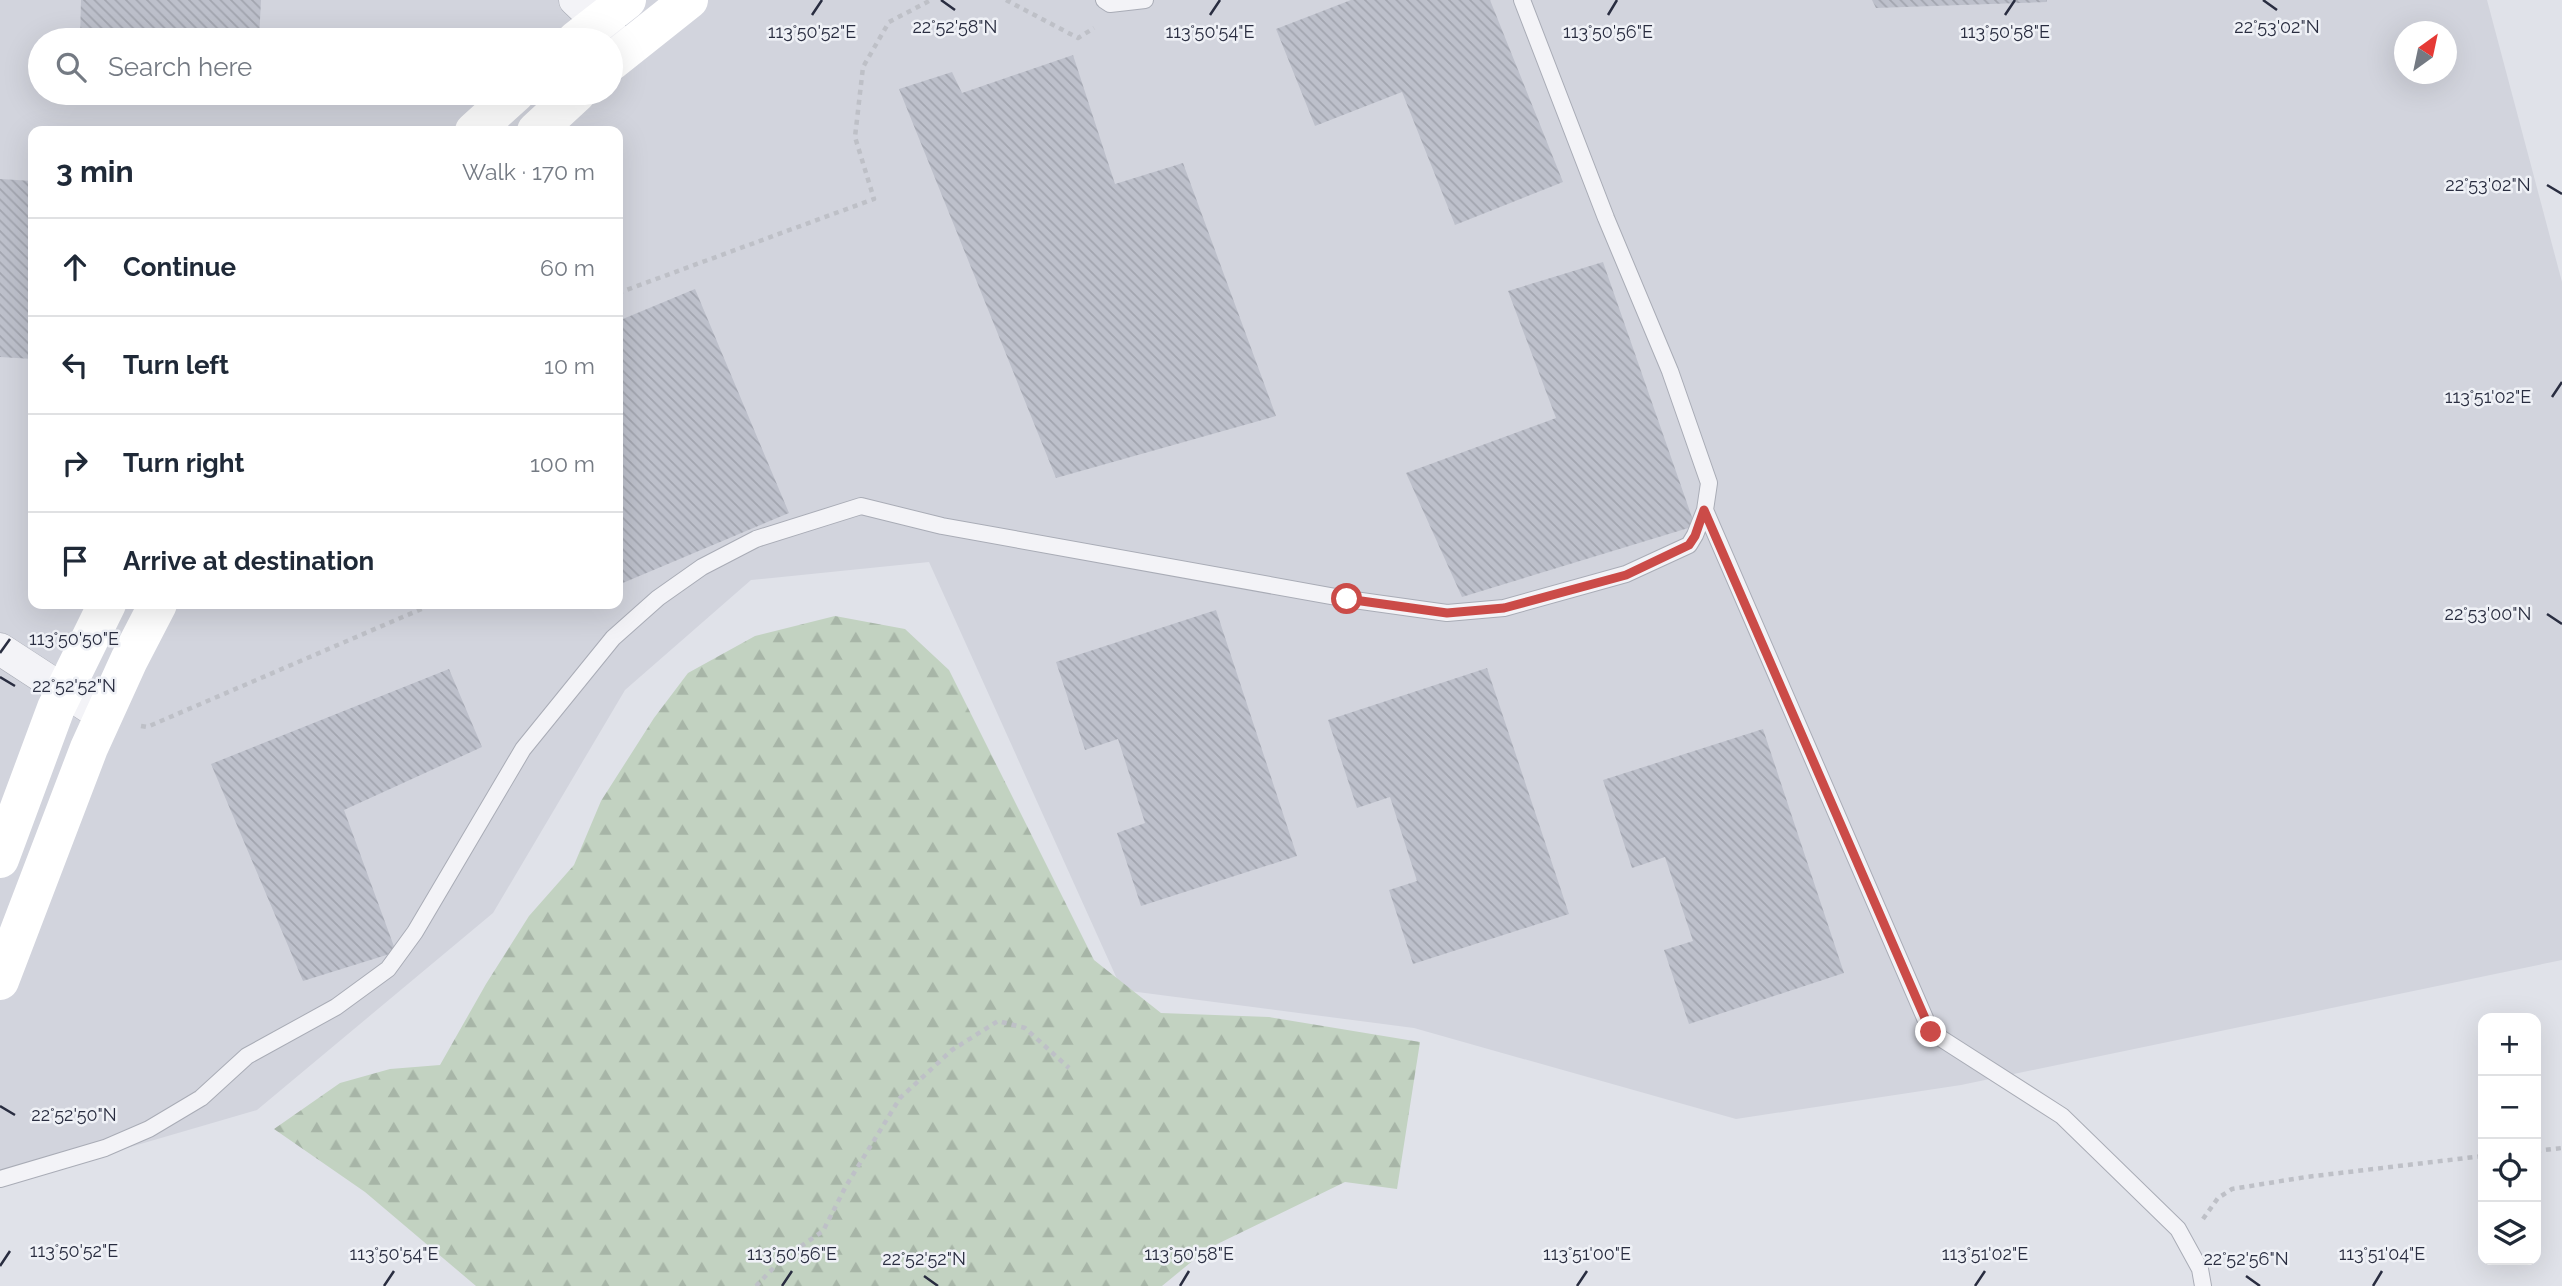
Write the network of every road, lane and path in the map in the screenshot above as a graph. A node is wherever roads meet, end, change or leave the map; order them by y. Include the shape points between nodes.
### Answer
1 (689, 0) edge
2 (931, 0) edge
3 (1006, 0) edge
4 (1104, 0) edge
5 (1522, 0) edge
6 (1141, 1) edge
7 (623, 51) edge
8 (503, 105) edge
9 (564, 105) edge
10 (480, 126) edge
11 (542, 126) edge
12 (623, 291) edge
13 (1704, 510) junction
14 (105, 609) edge
15 (156, 609) edge
16 (421, 609) edge
17 (0, 649) edge
18 (64, 691) junction
19 (103, 716) junction
20 (0, 859) edge
21 (0, 981) edge
22 (1069, 1068) dead end
23 (2562, 1148) edge
24 (2541, 1150) edge
25 (2478, 1157) edge
26 (0, 1180) edge
27 (2200, 1269) junction
28 (756, 1286) edge
29 (2203, 1286) edge

1 - 7 main road
2 - 12 path via 888,22 863,67 855,137 874,199
3 - 6 path via 1078,38
4 - 6 lane via 1110,4
5 - 13 lane via 1670,371 1709,483
8 - 10 main road
9 - 11 main road
13 - 26 lane via 1689,545 1626,575 1504,608 1447,613 942,526 861,506 756,540 702,567 657,598 613,638 523,749 415,932 388,969 336,1007 247,1056 201,1098 149,1129 106,1148
13 - 27 lane via 1931,1032 2062,1116 2178,1229
14 - 18 main road
15 - 19 main road
16 - 19 path via 147,727
17 - 18 street
18 - 19 street
18 - 20 main road
19 - 21 main road
22 - 28 path via 1025,1028 998,1021 953,1050 900,1098 823,1231 781,1260
23 - 24 path
25 - 27 path via 2232,1189 2218,1198 2200,1224
27 - 29 lane

